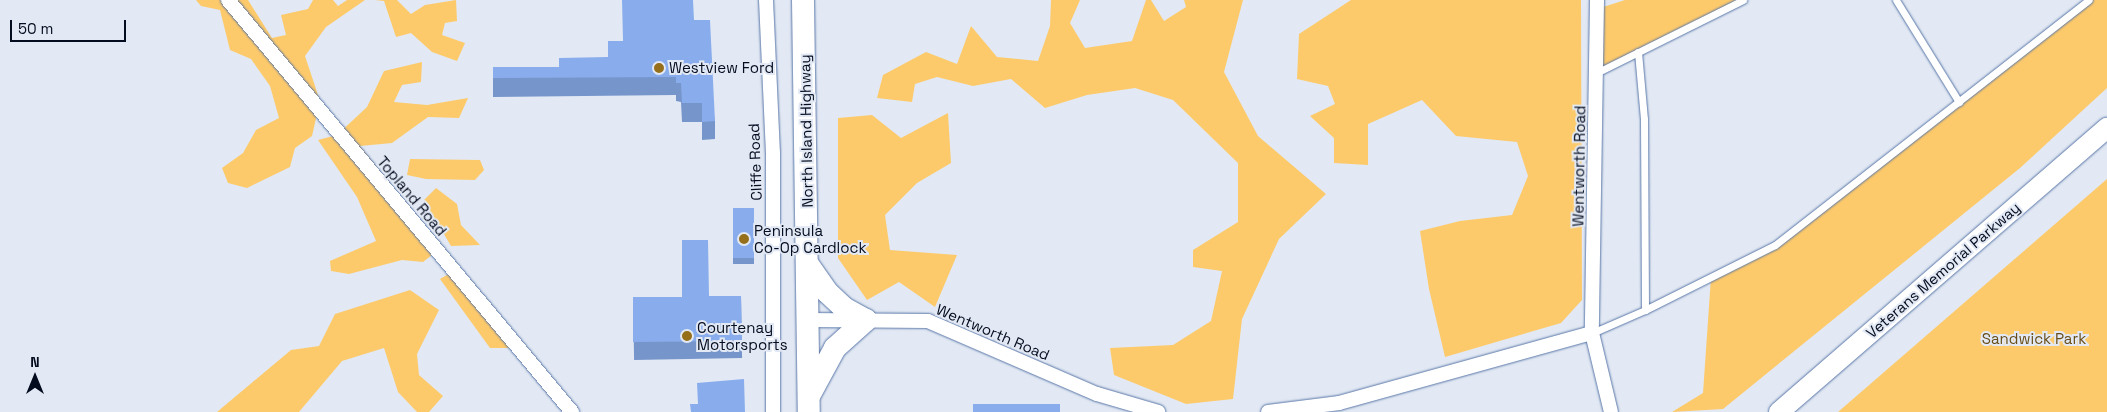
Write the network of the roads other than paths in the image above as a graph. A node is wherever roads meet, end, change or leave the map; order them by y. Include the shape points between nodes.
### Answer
1 (228, 0) edge
2 (766, 0) edge
3 (803, 0) edge
4 (1597, 0) edge
5 (1742, 0) edge
6 (1896, 0) edge
7 (2090, 0) edge
8 (1638, 52) junction
9 (1598, 72) junction
10 (1959, 102) junction
11 (2107, 128) edge
12 (809, 266) junction
13 (1646, 310) junction
14 (808, 320) junction
15 (866, 320) junction
16 (1592, 333) junction
17 (808, 405) edge
18 (572, 412) edge
19 (773, 412) edge
20 (1158, 412) edge
21 (1268, 412) edge
22 (1610, 412) edge
23 (1779, 412) edge

1 - 18 street, Topland Road
2 - 19 street, Cliffe Road via 773,153
3 - 12 main road, North Island Highway
4 - 9 street, Wentworth Road
5 - 8 lane
6 - 10 lane
7 - 10 lane
8 - 9 lane
8 - 13 lane via 1644,119
9 - 16 street, Wentworth Road
10 - 13 lane via 1775,245
11 - 23 main road, Veterans Memorial Parkway
12 - 14 main road, North Island Highway
12 - 15 main road via 827,292 844,308
13 - 16 lane
14 - 15 street, Wentworth Road
14 - 17 main road, North Island Highway
15 - 17 main road via 835,348
15 - 20 street, Wentworth Road via 928,321 1097,394
16 - 21 street via 1339,403
16 - 22 street, Wentworth Road

